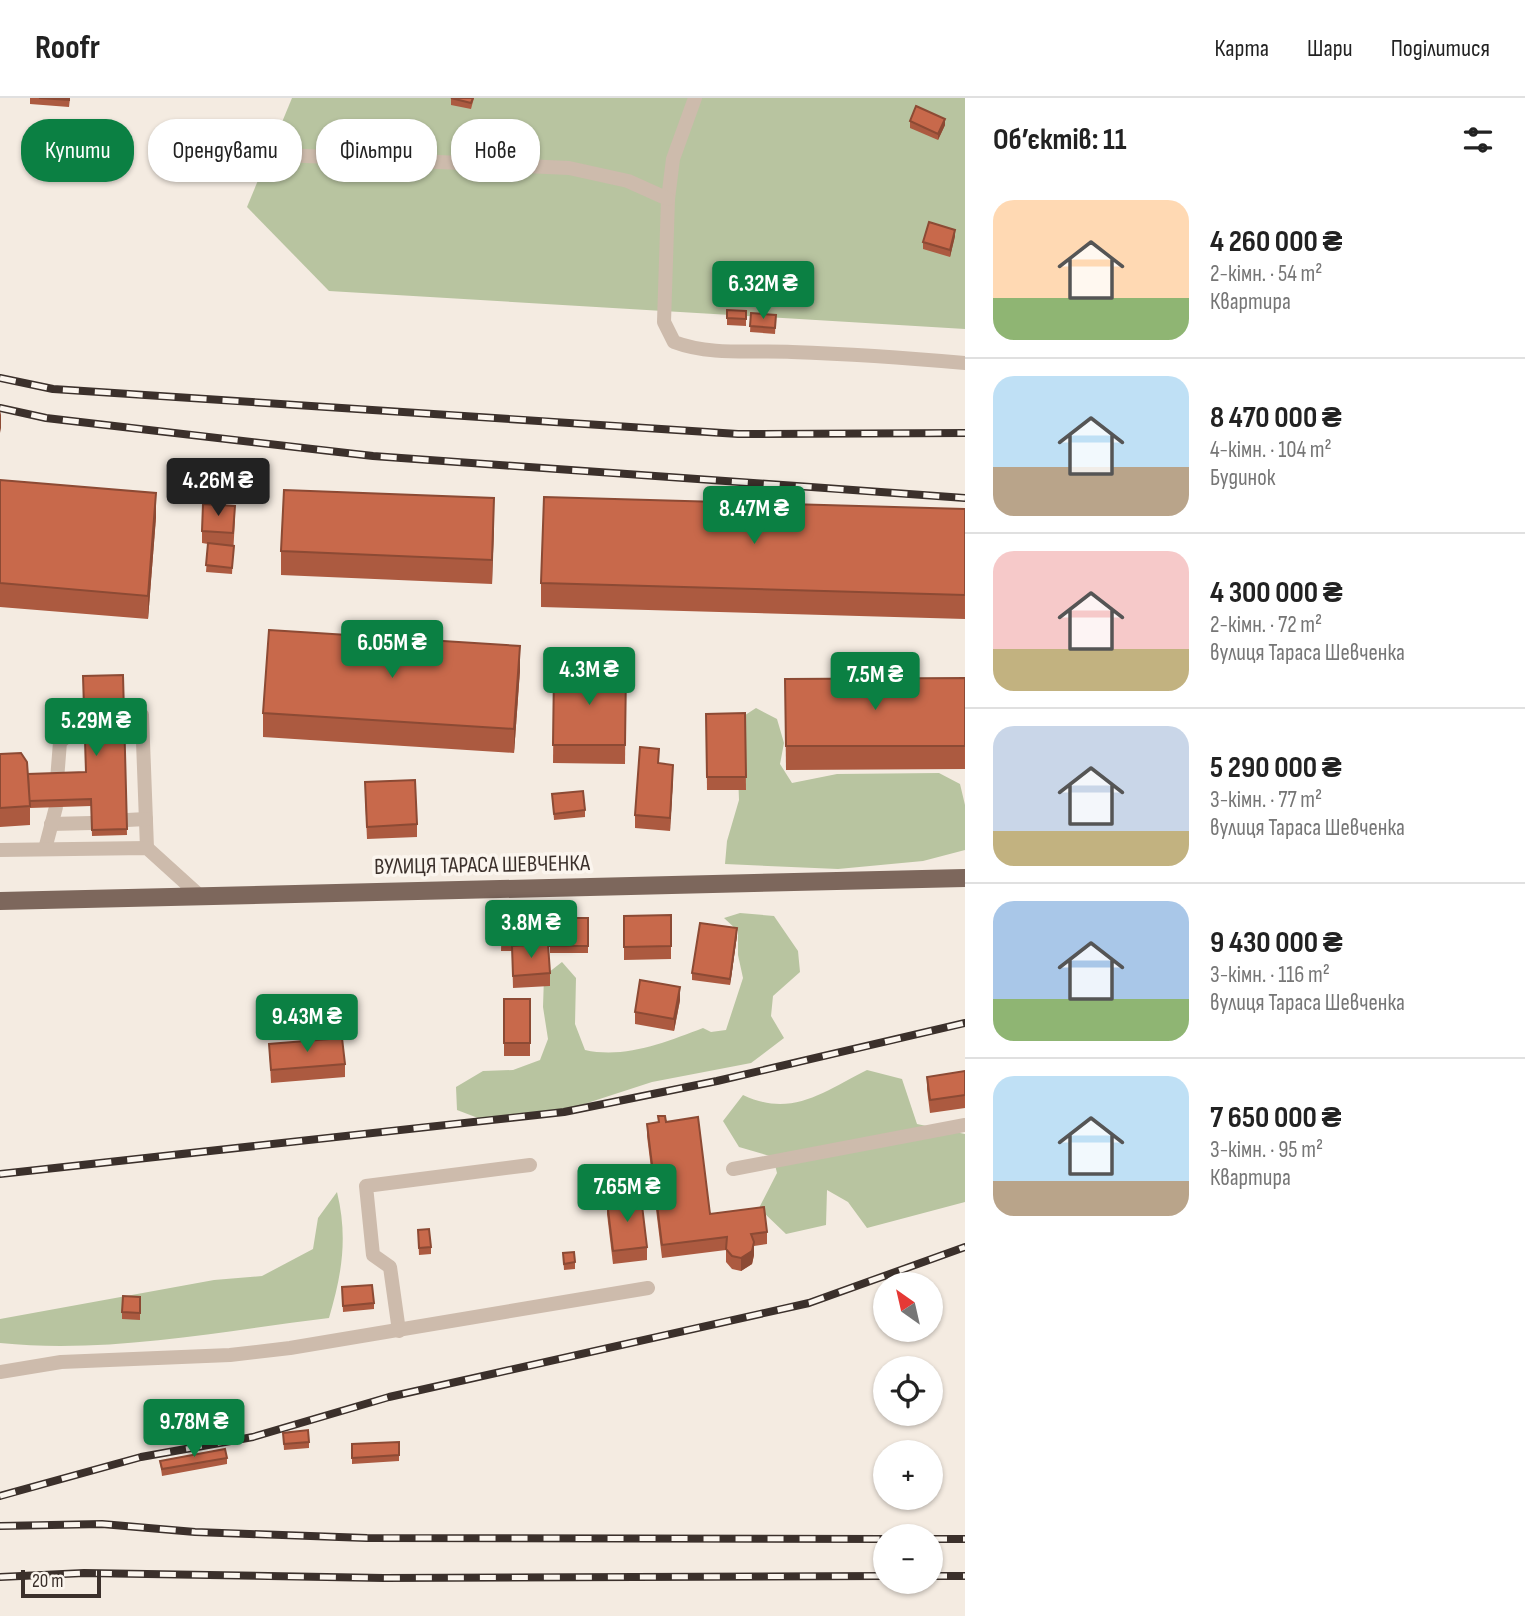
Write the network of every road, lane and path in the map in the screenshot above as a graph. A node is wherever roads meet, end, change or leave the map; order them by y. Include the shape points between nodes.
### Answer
1 (695, 98) edge
2 (302, 156) edge
3 (668, 199) junction
4 (965, 363) edge
5 (124, 716) edge
6 (84, 722) edge
7 (57, 780) edge
8 (56, 807) edge
9 (146, 819) junction
10 (127, 820) edge
11 (91, 823) edge
12 (51, 824) junction
13 (147, 848) junction
14 (45, 849) junction
15 (0, 850) edge
16 (965, 878) edge
17 (200, 897) junction
18 (0, 901) edge
19 (965, 1125) edge
20 (530, 1165) dead end
21 (733, 1169) dead end
22 (648, 1288) dead end
23 (399, 1331) junction
24 (0, 1372) edge

1 - 3 lane via 673,159
2 - 3 lane via 569,168 628,181
3 - 4 lane via 664,322 674,342 726,351
5 - 9 lane via 142,715
6 - 7 lane via 60,742
8 - 12 lane
9 - 10 lane
9 - 13 lane
11 - 12 lane
12 - 14 lane
13 - 14 lane
13 - 17 lane
14 - 15 lane
16 - 17 main road, ВУЛИЦЯ ТАРАСА ШЕВЧЕНКА
17 - 18 main road, ВУЛИЦЯ ТАРАСА ШЕВЧЕНКА
19 - 21 lane
20 - 23 lane via 366,1186 373,1255 390,1267
22 - 23 lane
23 - 24 lane via 230,1356 61,1362

